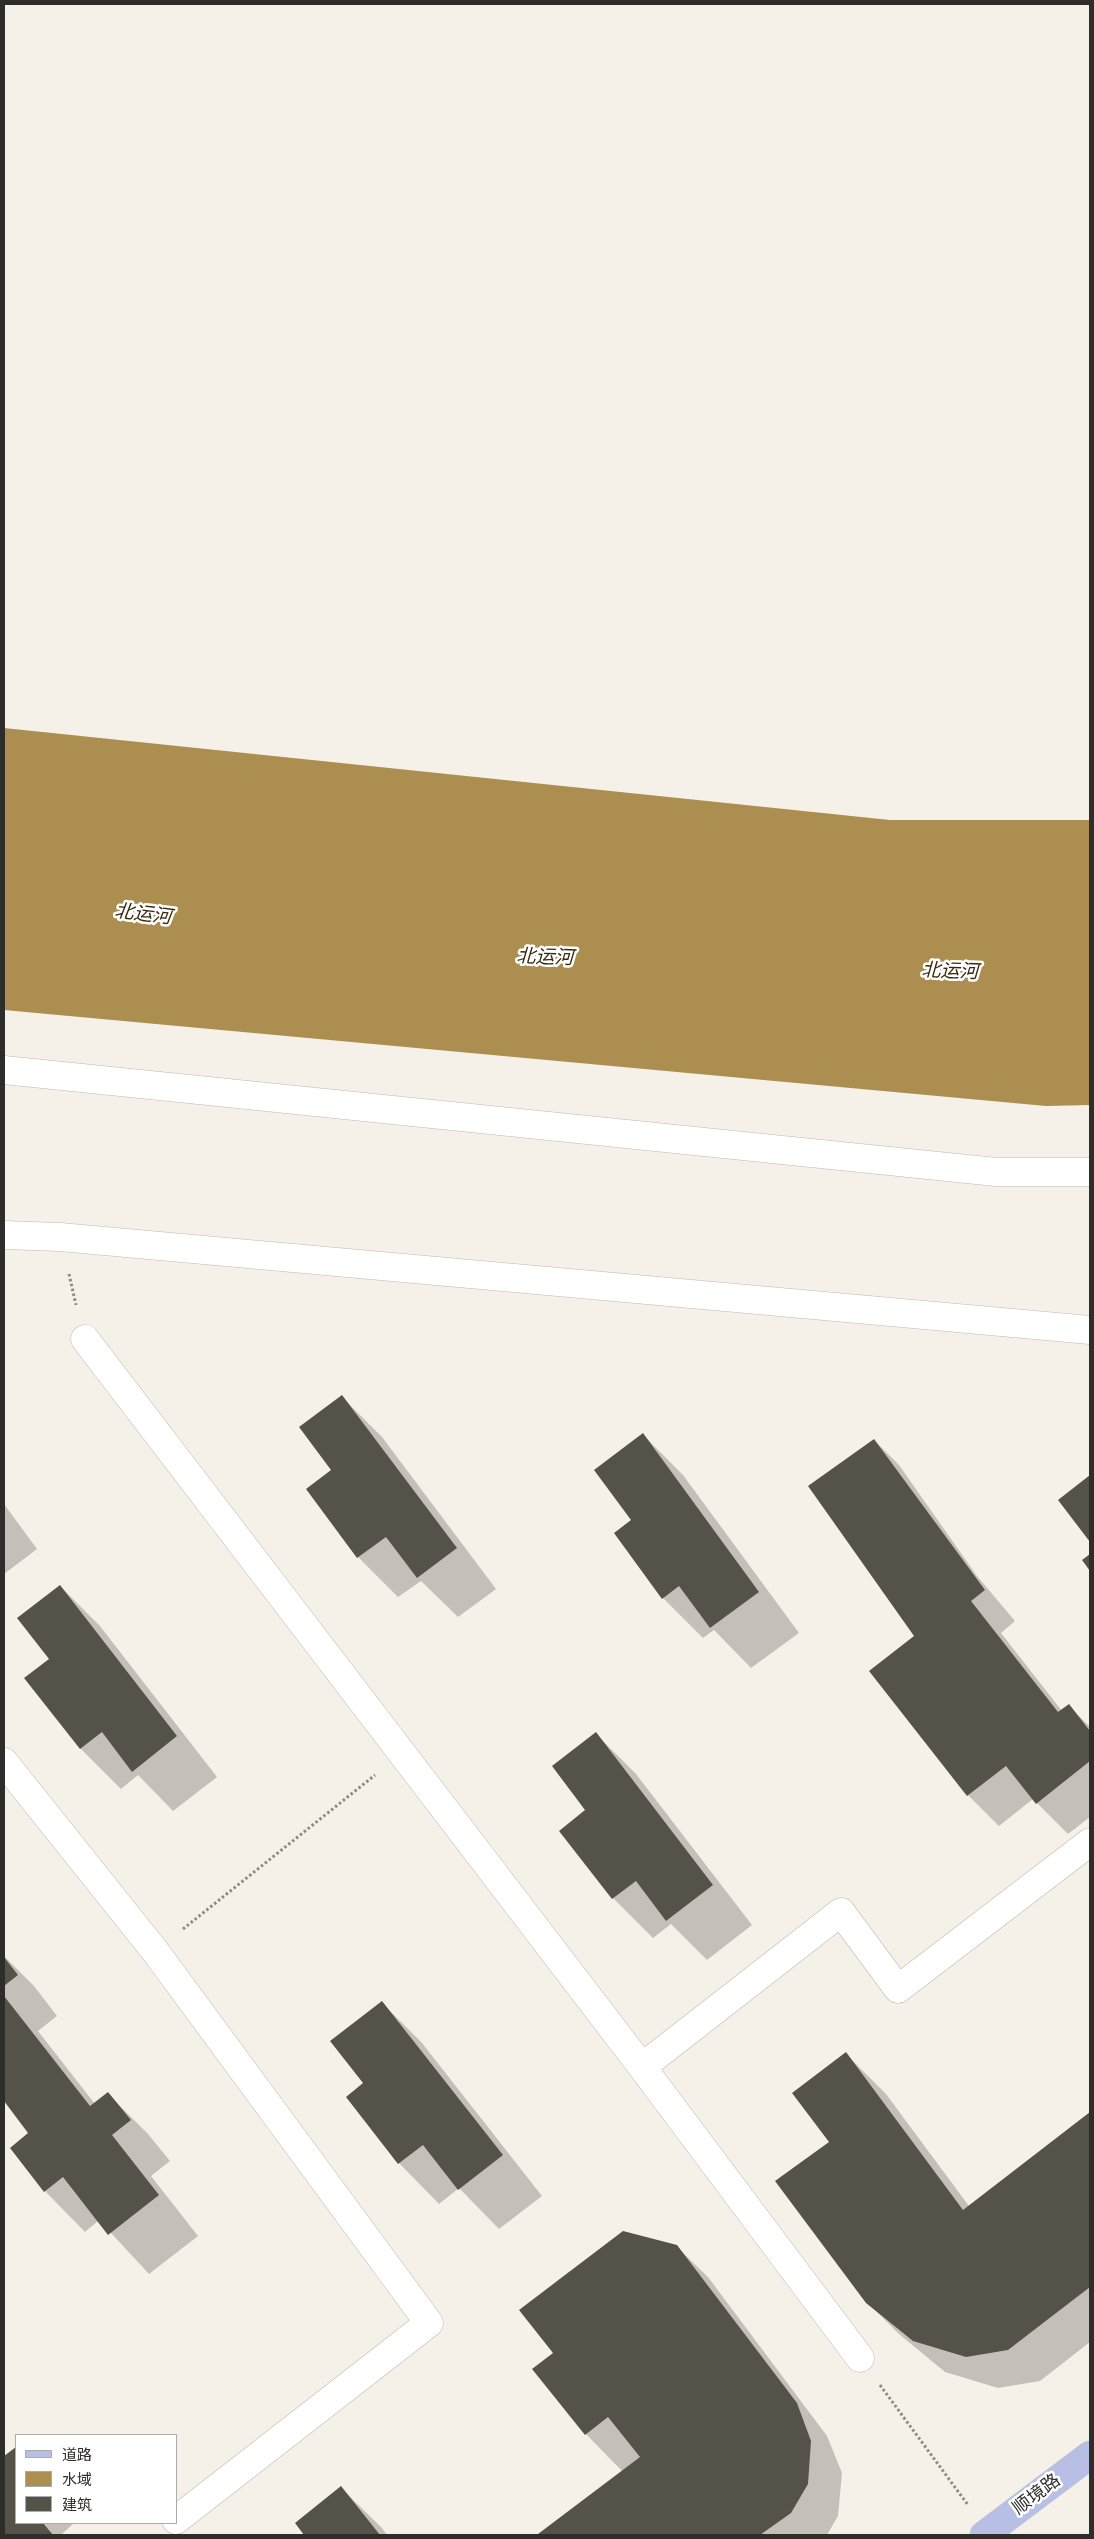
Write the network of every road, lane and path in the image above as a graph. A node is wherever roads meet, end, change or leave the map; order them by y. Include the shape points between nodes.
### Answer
1 (4, 1070) edge
2 (1090, 1172) edge
3 (4, 1235) edge
4 (60, 1237) junction
5 (1090, 1330) edge
6 (85, 1339) joint
7 (401, 1753) junction
8 (4, 1762) edge
9 (1090, 1842) edge
10 (155, 1951) junction
11 (642, 2067) junction
12 (860, 2358) joint
13 (1090, 2456) edge
14 (178, 2518) edge
15 (172, 2524) edge
16 (986, 2534) edge
17 (157, 2535) edge

1 - 2 street via 996,1172
3 - 4 street
4 - 5 street
4 - 6 path
6 - 7 street
7 - 10 path
7 - 11 street
8 - 10 street
9 - 11 street via 898,1989 841,1912
10 - 14 street via 429,2323
11 - 12 street
12 - 16 path
13 - 16 main road, 顺境路
15 - 17 street

